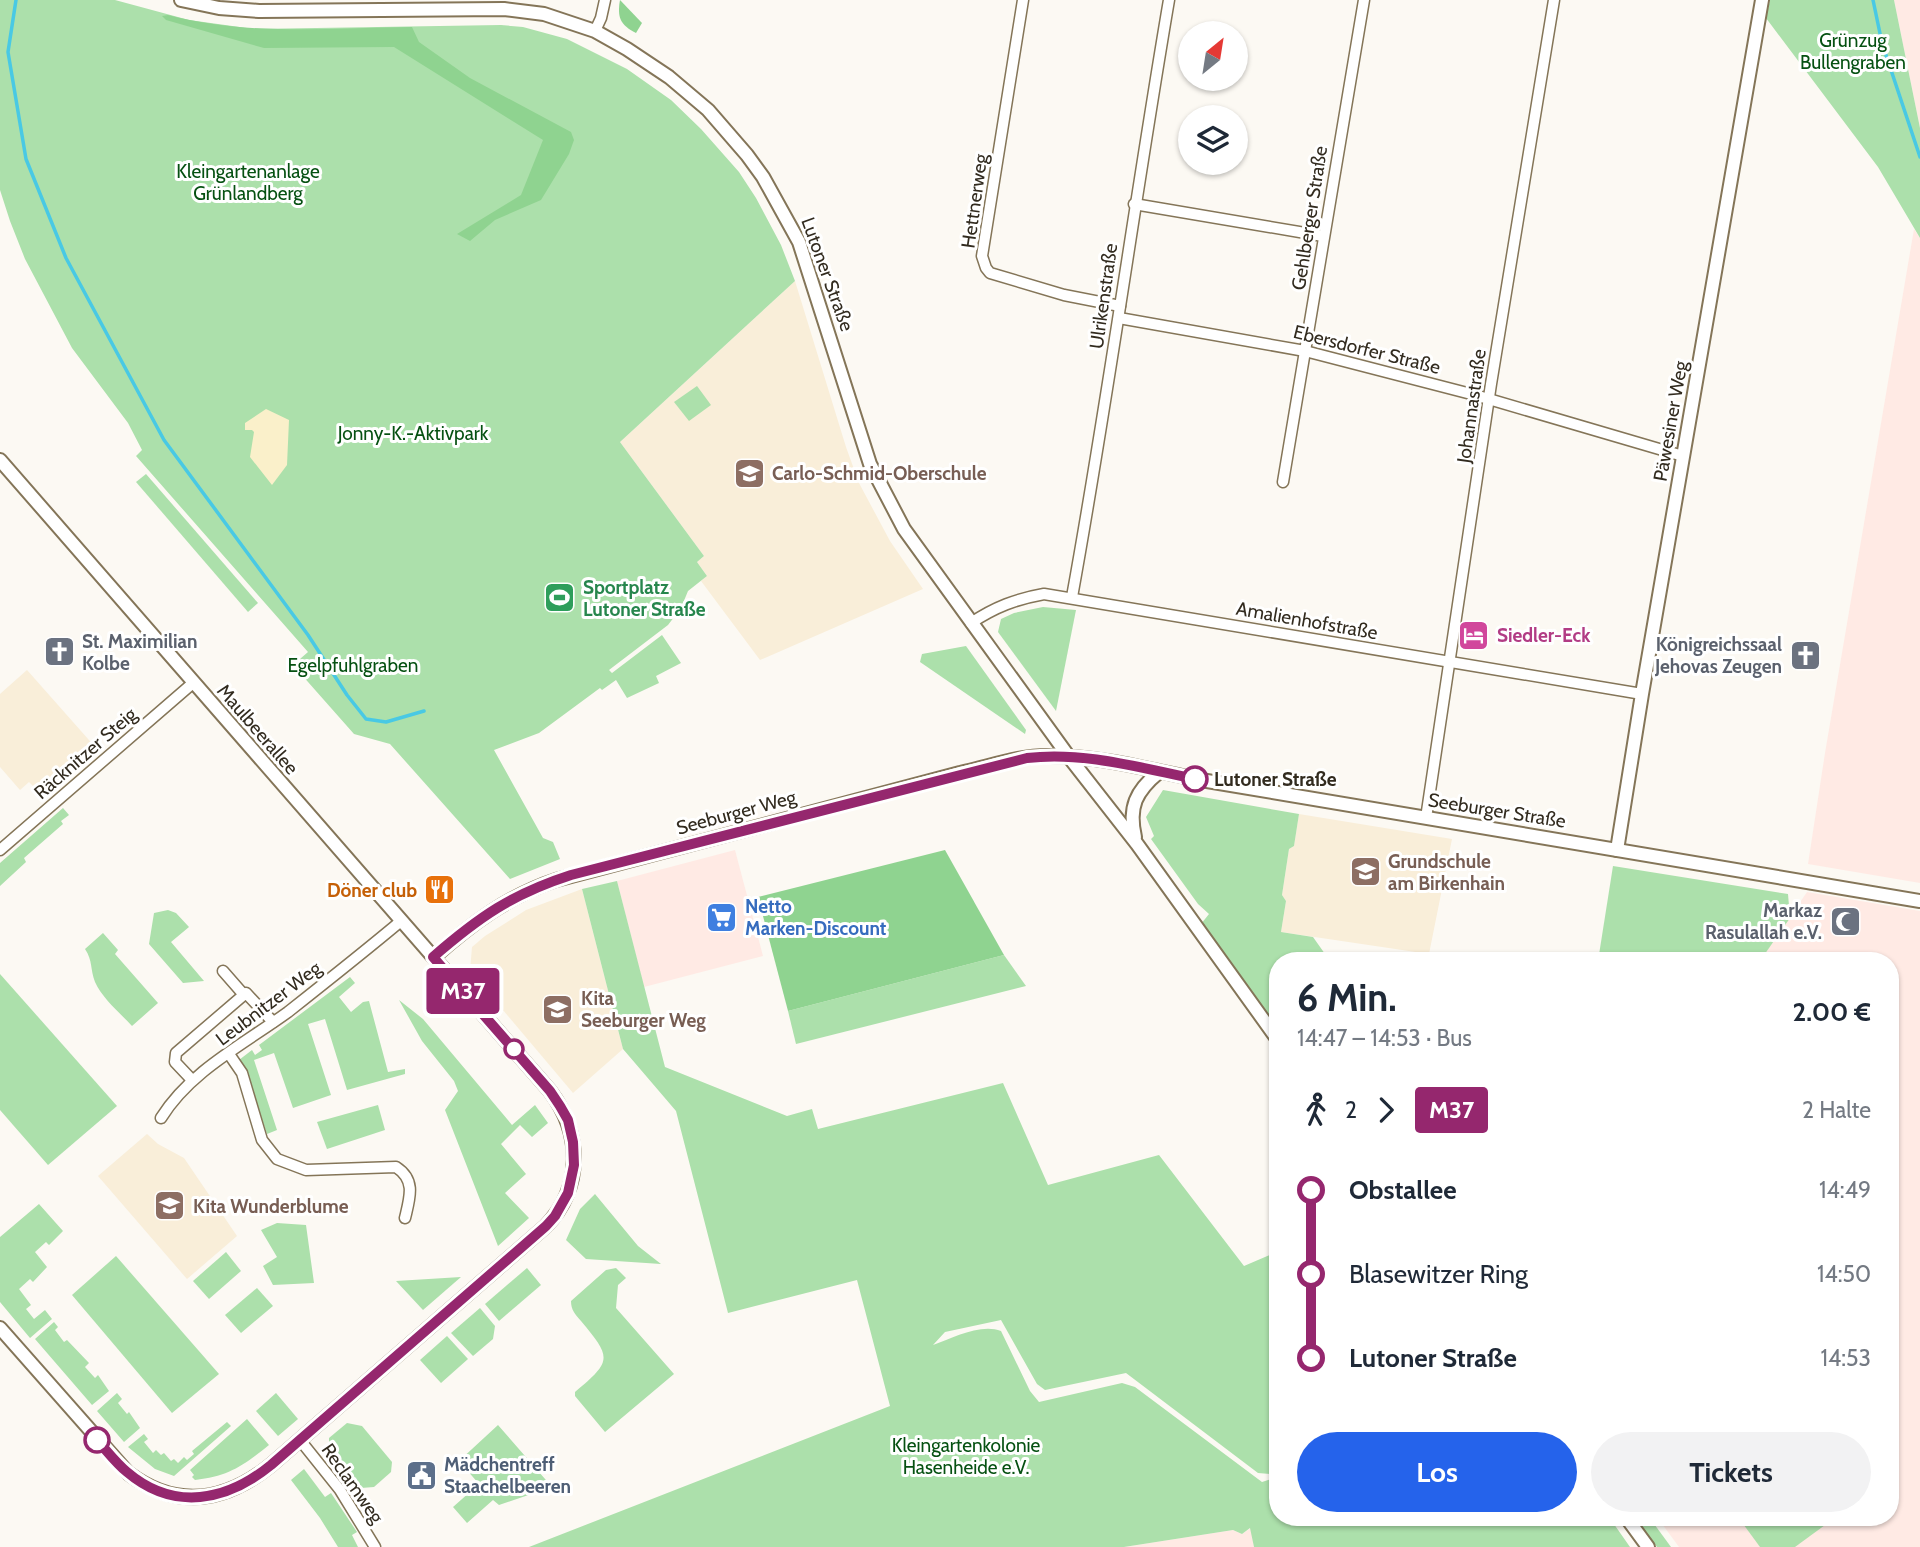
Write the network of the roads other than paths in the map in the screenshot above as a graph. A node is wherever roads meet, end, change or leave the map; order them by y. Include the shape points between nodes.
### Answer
1 (181, 0) edge
2 (605, 0) edge
3 (1023, 0) edge
4 (1169, 0) edge
5 (1363, 0) edge
6 (1554, 0) edge
7 (1762, 0) edge
8 (596, 31) junction
9 (1134, 204) junction
10 (1323, 236) junction
11 (1120, 306) junction
12 (1119, 318) junction
13 (1305, 351) junction
14 (1490, 399) junction
15 (1683, 456) junction
16 (0, 460) edge
17 (1283, 482) dead end
18 (1072, 597) junction
19 (971, 622) junction
20 (1451, 663) junction
21 (193, 683) junction
22 (1642, 694) junction
23 (1069, 757) junction
24 (1159, 772) junction
25 (1426, 818) junction
26 (1137, 844) junction
27 (1617, 849) junction
28 (0, 850) edge
29 (1920, 901) edge
30 (401, 921) junction
31 (433, 957) junction
32 (223, 971) dead end
33 (244, 995) junction
34 (272, 1023) junction
35 (1269, 1027) edge
36 (229, 1054) junction
37 (192, 1080) junction
38 (162, 1118) dead end
39 (405, 1218) dead end
40 (0, 1328) edge
41 (300, 1440) junction
42 (1633, 1526) edge
43 (375, 1547) edge
44 (1648, 1547) edge

1 - 8 street, Lutoner Straße via 259,11 504,9 544,14
2 - 8 street
3 - 11 street, Hettnerweg via 983,252 986,268 1064,295
4 - 9 street, Ulrikenstraße
5 - 10 street, Gehlberger Straße
6 - 14 street, Johannastraße
7 - 15 street, Päwesiner Weg
8 - 19 street, Lutoner Straße via 684,89 720,123 763,177 799,242 874,474 913,542
9 - 10 street
9 - 11 street, Ulrikenstraße
10 - 13 street, Gehlberger Straße
11 - 12 street, Ulrikenstraße
12 - 13 street, Ebersdorfer Straße
12 - 18 street, Ulrikenstraße
13 - 14 street, Ebersdorfer Straße
13 - 17 street, Gehlberger Straße
14 - 15 street, Ebersdorfer Straße
14 - 20 street, Johannastraße
15 - 22 street, Päwesiner Weg
16 - 21 street, Maulbeerallee
18 - 19 street, Amalienhofstraße via 1044,594 1014,600
18 - 20 street, Amalienhofstraße
19 - 23 street, Lutoner Straße
20 - 22 street, Amalienhofstraße
20 - 25 street, Johannastraße
21 - 28 street, Räcknitzer Steig
21 - 30 street, Maulbeerallee
22 - 27 street, Päwesiner Weg
23 - 24 street, Seeburger Straße
23 - 26 street, Lutoner Straße
23 - 31 street, Seeburger Weg via 1027,758 971,771 571,875 510,899
24 - 25 street, Seeburger Straße
24 - 26 street via 1139,792 1133,807
25 - 27 street, Seeburger Straße
26 - 35 street, Lutoner Straße
27 - 29 street, Seeburger Straße
30 - 31 street, Maulbeerallee
30 - 34 street, Leubnitzer Weg
31 - 41 street, Maulbeerallee via 560,1106 573,1142 568,1193 546,1226
32 - 33 street
33 - 34 street
33 - 37 street via 176,1053 175,1062
34 - 36 street, Leubnitzer Weg
36 - 37 street, Leubnitzer Weg
36 - 39 street via 242,1073 262,1140 276,1159 306,1170 396,1167 406,1174 410,1187
37 - 38 street, Leubnitzer Weg
40 - 41 street, Maulbeerallee via 121,1467 160,1492 193,1497 229,1492 259,1475
41 - 43 street, Reclamweg via 340,1490
42 - 44 street

